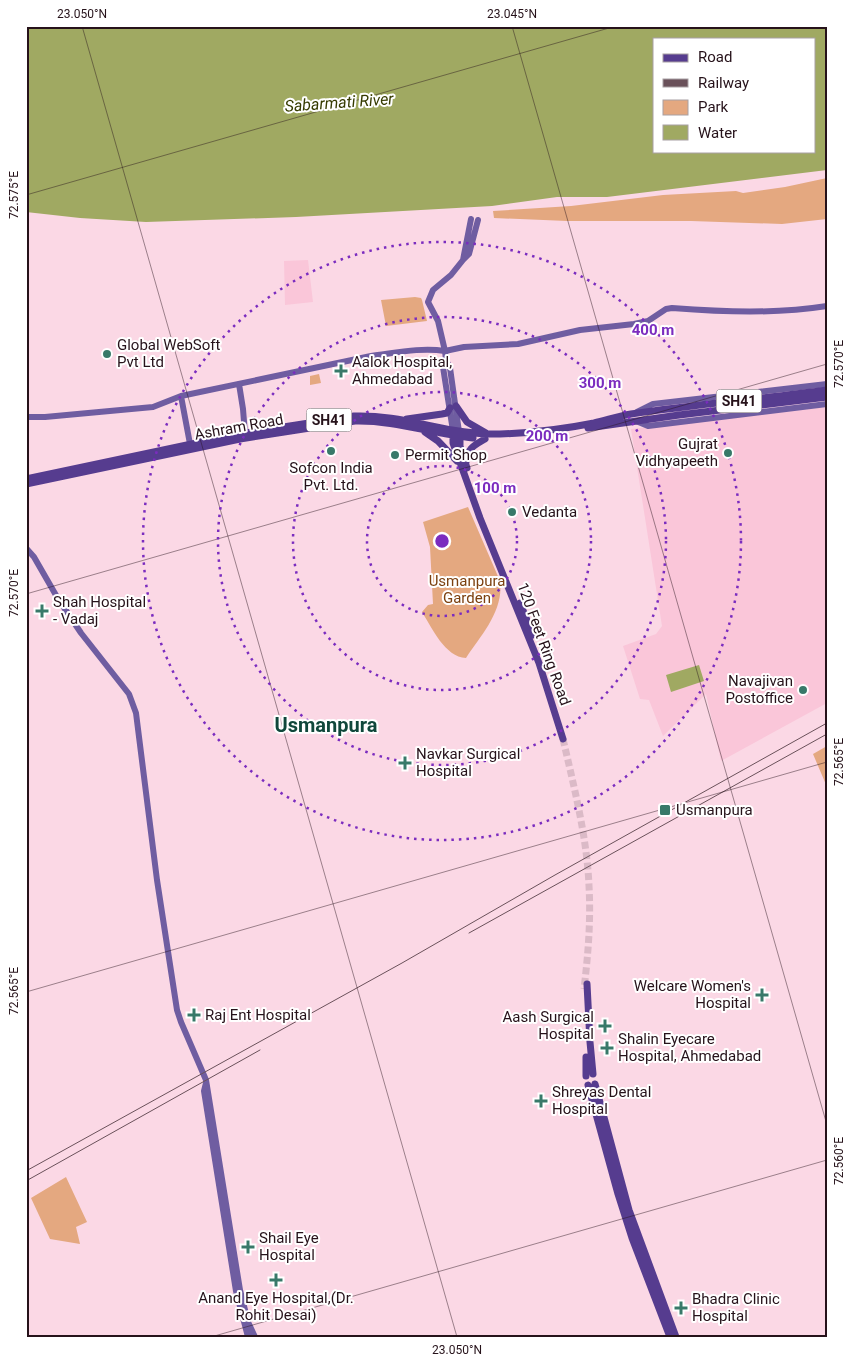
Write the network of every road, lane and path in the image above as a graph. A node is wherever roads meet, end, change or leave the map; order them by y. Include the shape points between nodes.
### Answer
1 (475, 222) dead end
2 (827, 306) edge
3 (445, 351) junction
4 (239, 384) junction
5 (827, 384) edge
6 (827, 390) edge
7 (181, 396) junction
8 (827, 397) edge
9 (827, 404) edge
10 (453, 407) junction
11 (652, 415) junction
12 (26, 416) edge
13 (635, 417) junction
14 (402, 420) junction
15 (422, 429) junction
16 (244, 434) junction
17 (456, 434) junction
18 (487, 437) junction
19 (190, 444) junction
20 (463, 465) junction
21 (26, 479) edge
22 (26, 484) edge
23 (26, 548) edge
24 (565, 739) tunnel mouth
25 (586, 987) tunnel mouth
26 (590, 1075) junction
27 (591, 1085) junction
28 (207, 1086) junction
29 (625, 1207) junction
30 (248, 1337) edge
31 (255, 1337) edge
32 (670, 1337) edge
33 (676, 1337) edge

1 - 3 main road via 469,254 433,290 428,302 438,321
2 - 3 main road via 738,312 672,308 648,321 634,324 580,330 518,344
3 - 4 main road via 371,356
3 - 10 main road via 444,367
4 - 7 main road
4 - 16 main road
5 - 13 main road via 653,404
6 - 11 main road, SH41
7 - 12 main road via 153,407 45,418
7 - 19 main road
8 - 11 main road
9 - 13 main road via 648,426
10 - 14 main road via 447,413
10 - 17 main road
10 - 18 main road
11 - 13 main road, SH41
13 - 18 main road, Ashram Road / SH41
14 - 16 main road, Ashram Road / SH41 via 354,416
14 - 17 main road, Ashram Road / SH41
15 - 17 main road, Ashram Road
15 - 20 main road
15 - 22 main road, Ashram Road via 386,422 355,421 240,439
16 - 19 main road, Ashram Road / SH41
17 - 18 main road, Ashram Road / SH41
17 - 20 main road, 120 Feet Ring Road via 453,443
18 - 20 main road via 474,446
19 - 21 main road, Ashram Road / SH41
20 - 24 main road, 120 Feet Ring Road via 542,660
23 - 28 main road via 81,633 129,694 136,713 177,1010
25 - 26 main road
26 - 27 main road via 585,1081
26 - 27 main road via 597,1080
27 - 29 main road
28 - 30 main road via 204,1091 236,1291
28 - 31 main road via 240,1290
29 - 32 main road via 632,1238
29 - 33 main road

